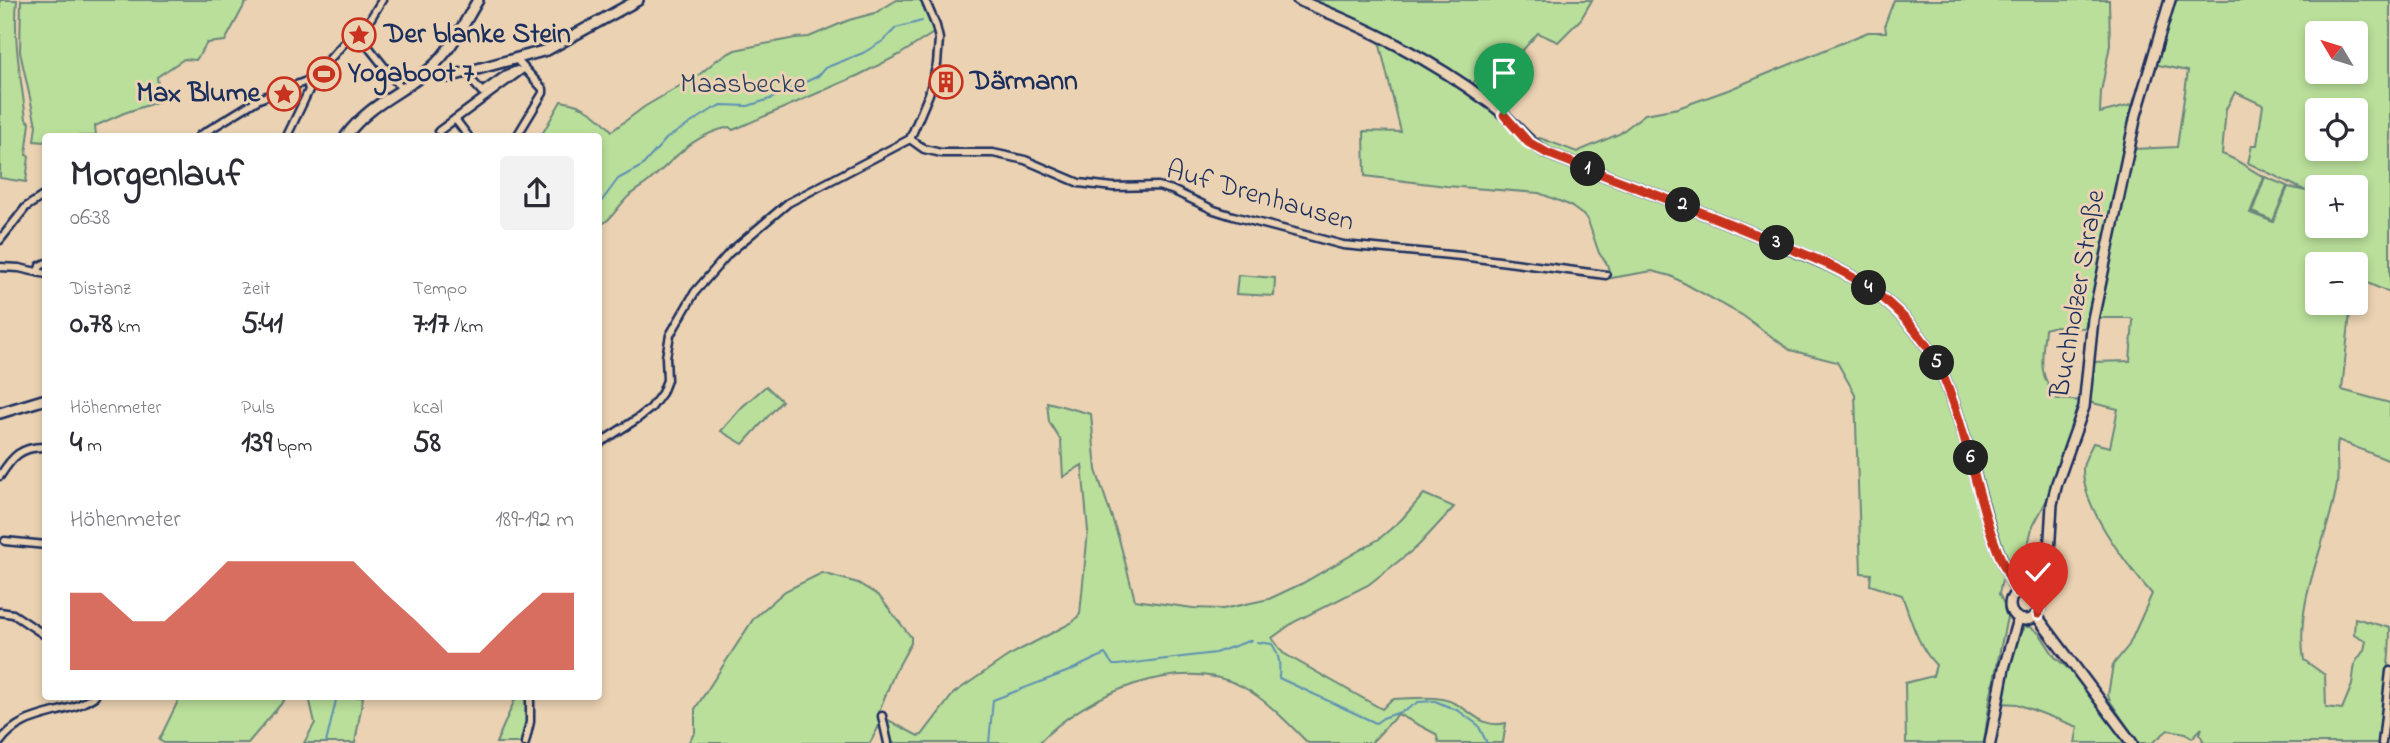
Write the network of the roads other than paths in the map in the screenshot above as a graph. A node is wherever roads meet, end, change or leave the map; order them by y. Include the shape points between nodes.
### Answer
1 (382, 0) edge
2 (478, 0) edge
3 (638, 0) edge
4 (925, 0) edge
5 (1298, 0) edge
6 (2170, 0) edge
7 (363, 40) junction
8 (516, 59) junction
9 (432, 67) junction
10 (523, 69) junction
11 (307, 82) junction
12 (474, 83) dead end
13 (401, 88) junction
14 (455, 119) junction
15 (439, 131) dead end
16 (204, 133) edge
17 (288, 133) edge
18 (349, 133) edge
19 (466, 133) edge
20 (519, 133) edge
21 (910, 139) junction
22 (42, 197) edge
23 (0, 240) edge
24 (0, 267) edge
25 (42, 273) edge
26 (1606, 275) dead end
27 (42, 400) edge
28 (0, 413) edge
29 (602, 441) edge
30 (42, 447) edge
31 (0, 476) edge
32 (5, 541) dead end
33 (42, 545) edge
34 (2017, 592) junction
35 (2036, 595) junction
36 (0, 612) edge
37 (2036, 615) junction
38 (2018, 619) junction
39 (42, 633) edge
40 (2390, 671) edge
41 (87, 700) edge
42 (530, 700) edge
43 (883, 716) dead end
44 (0, 742) edge
45 (525, 743) edge
46 (888, 743) edge
47 (1990, 743) edge
48 (2132, 743) edge
49 (2382, 743) edge

1 - 7 street via 363,31
2 - 9 street via 448,50
3 - 8 street via 547,50
4 - 21 street via 939,39 937,64
5 - 34 street via 1364,26 1429,62 1494,105 1528,142 1547,153 1814,259 1864,284 1903,316 1925,342 1947,386 1994,541
6 - 35 street, Buchholzer Straße via 2139,103 2093,319 2084,407 2057,482 2048,571
7 - 11 street via 348,40
7 - 13 street
8 - 9 street via 448,77
8 - 10 street
9 - 13 street
10 - 12 street via 482,92
10 - 14 street
10 - 20 street via 541,85 543,93
11 - 16 street via 259,99
11 - 17 street via 309,90
13 - 18 street via 370,110
14 - 15 street
14 - 19 street
21 - 26 street, Auf Drenhausen via 941,153 1017,158 1079,183 1158,186 1233,216 1343,245
21 - 29 street via 788,203 729,253 695,292 670,335 662,393 637,419
22 - 23 street via 26,207
24 - 25 street
27 - 28 street
30 - 31 street via 18,452
32 - 33 street
34 - 35 street via 2029,590
34 - 38 street via 2010,608
35 - 37 street via 2040,606
36 - 39 street via 13,614
37 - 38 street
37 - 48 street
38 - 47 street
40 - 49 street
41 - 44 street via 22,722
42 - 45 street
43 - 46 street

